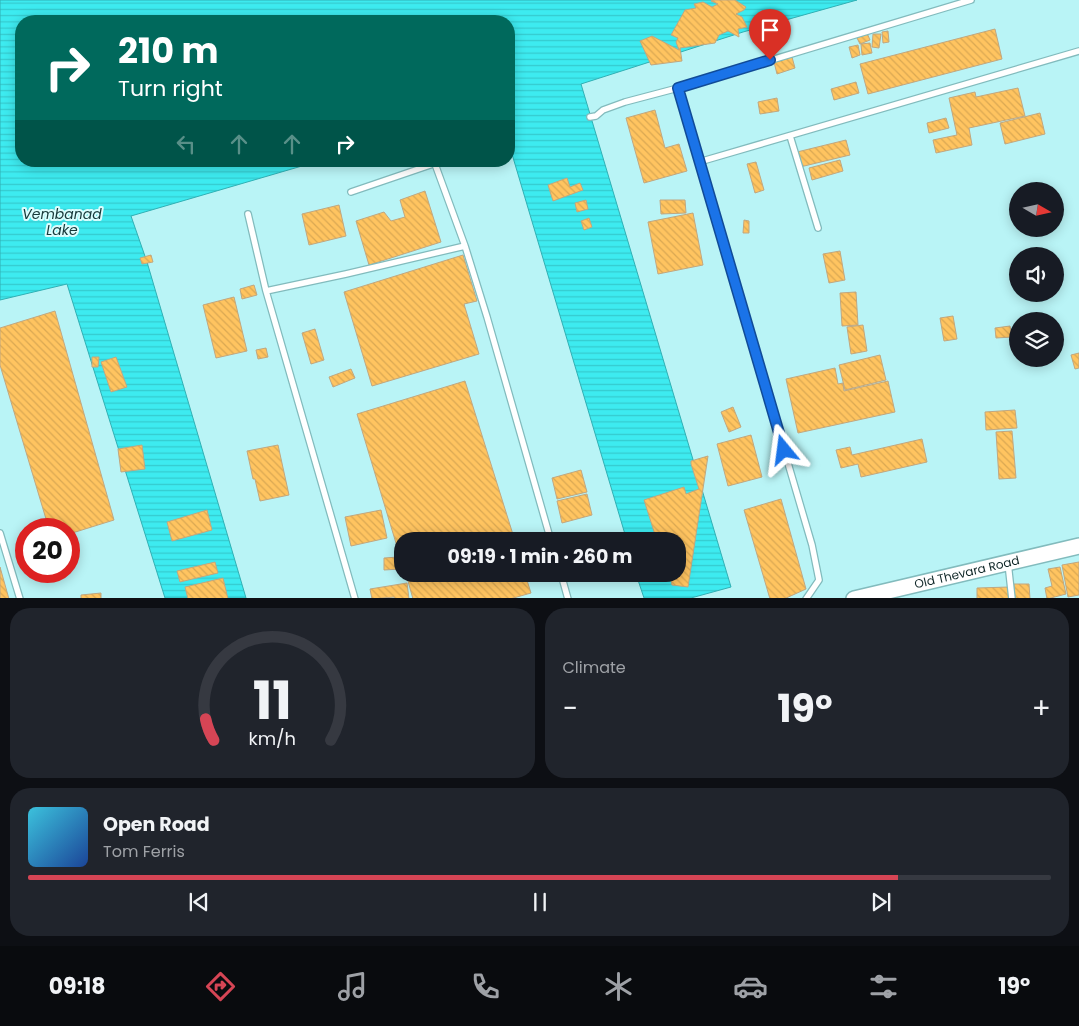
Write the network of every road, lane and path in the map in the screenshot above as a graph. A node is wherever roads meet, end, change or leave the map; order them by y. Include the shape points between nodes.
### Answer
1 (971, 0) edge
2 (1079, 51) edge
3 (678, 88) junction
4 (590, 117) dead end
5 (790, 136) junction
6 (700, 162) junction
7 (426, 167) edge
8 (436, 167) edge
9 (350, 192) dead end
10 (248, 214) dead end
11 (818, 228) dead end
12 (465, 246) junction
13 (266, 292) junction
14 (548, 532) edge
15 (0, 533) edge
16 (1079, 546) edge
17 (1008, 563) junction
18 (563, 582) edge
19 (20, 598) edge
20 (355, 598) edge
21 (568, 598) edge
22 (806, 598) edge
23 (854, 598) edge
24 (1012, 598) edge

1 - 3 lane
2 - 5 lane
3 - 4 lane via 618,105
3 - 6 lane
5 - 6 lane
5 - 11 lane
6 - 22 lane via 812,545 819,580
7 - 9 lane
8 - 12 lane
10 - 13 lane
12 - 13 lane
12 - 14 lane
13 - 20 lane
15 - 19 lane
16 - 17 street, Old Thevara Road
17 - 23 street, Old Thevara Road
17 - 24 lane
18 - 21 lane

